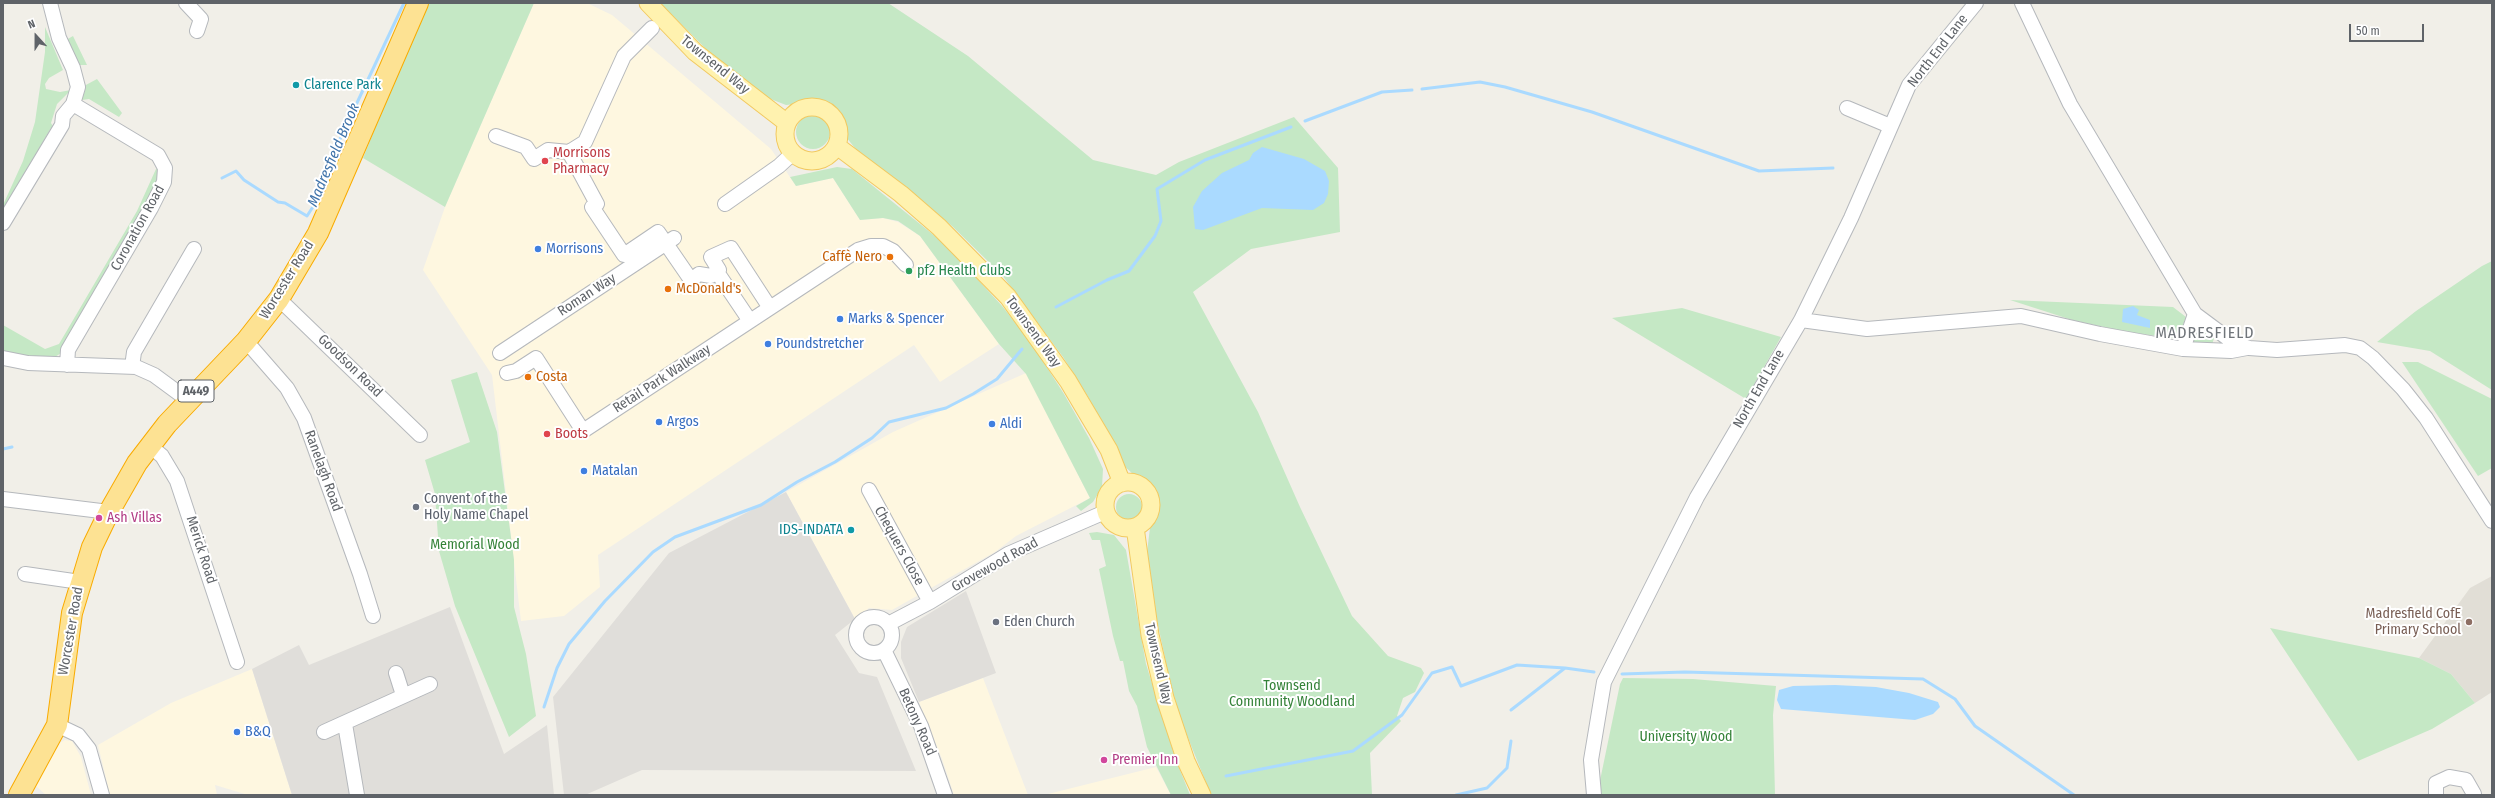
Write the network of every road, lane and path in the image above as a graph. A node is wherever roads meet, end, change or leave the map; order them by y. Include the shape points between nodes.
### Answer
1 (50, 3) edge
2 (186, 3) edge
3 (418, 3) edge
4 (648, 3) edge
5 (1976, 3) edge
6 (2022, 3) edge
7 (652, 28) dead end
8 (198, 31) dead end
9 (73, 104) junction
10 (1847, 108) dead end
11 (787, 123) junction
12 (1890, 126) junction
13 (496, 136) dead end
14 (837, 146) junction
15 (569, 152) junction
16 (793, 153) junction
17 (725, 204) dead end
18 (3, 223) edge
19 (670, 241) junction
20 (194, 249) dead end
21 (906, 265) dead end
22 (717, 272) junction
23 (279, 299) junction
24 (770, 308) junction
25 (2195, 314) junction
26 (1801, 320) junction
27 (750, 321) junction
28 (246, 342) junction
29 (2249, 348) junction
30 (2183, 349) junction
31 (500, 353) dead end
32 (3, 358) edge
33 (68, 365) junction
34 (132, 367) junction
35 (507, 373) dead end
36 (188, 400) junction
37 (420, 435) dead end
38 (150, 446) junction
39 (1122, 483) junction
40 (869, 490) dead end
41 (3, 499) edge
42 (109, 512) junction
43 (1105, 512) junction
44 (2492, 520) edge
45 (1136, 527) junction
46 (25, 575) dead end
47 (80, 582) junction
48 (930, 602) junction
49 (373, 616) dead end
50 (888, 624) junction
51 (884, 650) junction
52 (237, 662) dead end
53 (396, 673) dead end
54 (430, 684) dead end
55 (403, 695) junction
56 (345, 724) junction
57 (57, 725) junction
58 (324, 732) dead end
59 (19, 795) edge
60 (102, 795) edge
61 (357, 795) edge
62 (945, 795) edge
63 (1202, 795) edge
64 (1594, 795) edge
65 (2436, 795) edge
66 (2474, 795) edge

1 - 9 street via 59,38 77,78 78,87
2 - 8 street via 201,19
3 - 23 highway, Worcester Road / A449 via 318,232
4 - 11 main road, Townsend Way via 695,52
5 - 12 street, North End Lane via 1910,85
6 - 25 street via 2073,110
7 - 15 street via 624,56 586,142
9 - 18 street via 66,110 60,129
9 - 33 street, Coronation Road via 158,155 165,168 164,182 151,208 68,350
10 - 12 street
11 - 14 main road via 796,111 804,107 821,108 835,118 839,127
11 - 16 main road via 785,138
12 - 26 street, North End Lane via 1851,218
13 - 15 street via 526,147 534,159 548,150
14 - 16 main road via 827,157 818,161 805,160
14 - 39 main road, Townsend Way via 901,194 939,227 1008,297 1068,381 1109,450
15 - 19 street via 597,204 592,207 624,255 658,232
16 - 17 street via 780,166
19 - 22 street via 690,280 699,274 711,276
19 - 31 street, Roman Way
20 - 34 street via 181,263 134,352
21 - 24 street, Retail Park Walkway via 893,251 883,246 861,248
22 - 24 street via 719,270 711,257 730,248
22 - 27 street
23 - 28 highway, Worcester Road / A449
23 - 37 street, Goodson Road
24 - 27 street, Retail Park Walkway
25 - 29 street via 2234,343
25 - 30 street
26 - 30 street via 1867,329 2021,316
26 - 64 street, North End Lane via 1697,497 1604,682 1591,760
27 - 35 street, Retail Park Walkway via 583,431 536,358 516,371
28 - 36 highway, Worcester Road / A449
28 - 49 street, Ranelagh Road via 287,388 304,418
29 - 30 street via 2231,351
29 - 44 street via 2277,350 2345,345 2360,348 2403,389 2426,418
32 - 33 street via 28,363
33 - 34 street
34 - 36 street via 154,375
36 - 38 highway, Worcester Road / A449
38 - 42 highway, Worcester Road / A449
38 - 52 street, Merick Road via 162,456 177,481
39 - 43 main road via 1112,489 1107,496
39 - 45 main road via 1141,486 1151,503 1150,514
40 - 48 street, Chequers Close
41 - 42 street
42 - 47 highway, Worcester Road / A449 via 92,547
43 - 45 main road via 1119,526
43 - 48 street, Grovewood Road via 1008,554
45 - 63 main road, Townsend Way via 1150,635 1165,698 1186,761
46 - 47 street
47 - 57 highway, Worcester Road / A449 via 72,613
48 - 50 street, Grovewood Road
50 - 51 street via 892,633 890,642
50 - 51 street via 882,619 868,618 861,622 856,634 857,643 869,653
51 - 62 street, Betony Road via 925,736
53 - 55 street
54 - 55 street
55 - 56 street
56 - 58 street
56 - 61 street
57 - 59 highway, Worcester Road / A449
57 - 60 street via 78,734 89,749
65 - 66 street via 2436,783 2449,777 2466,780

